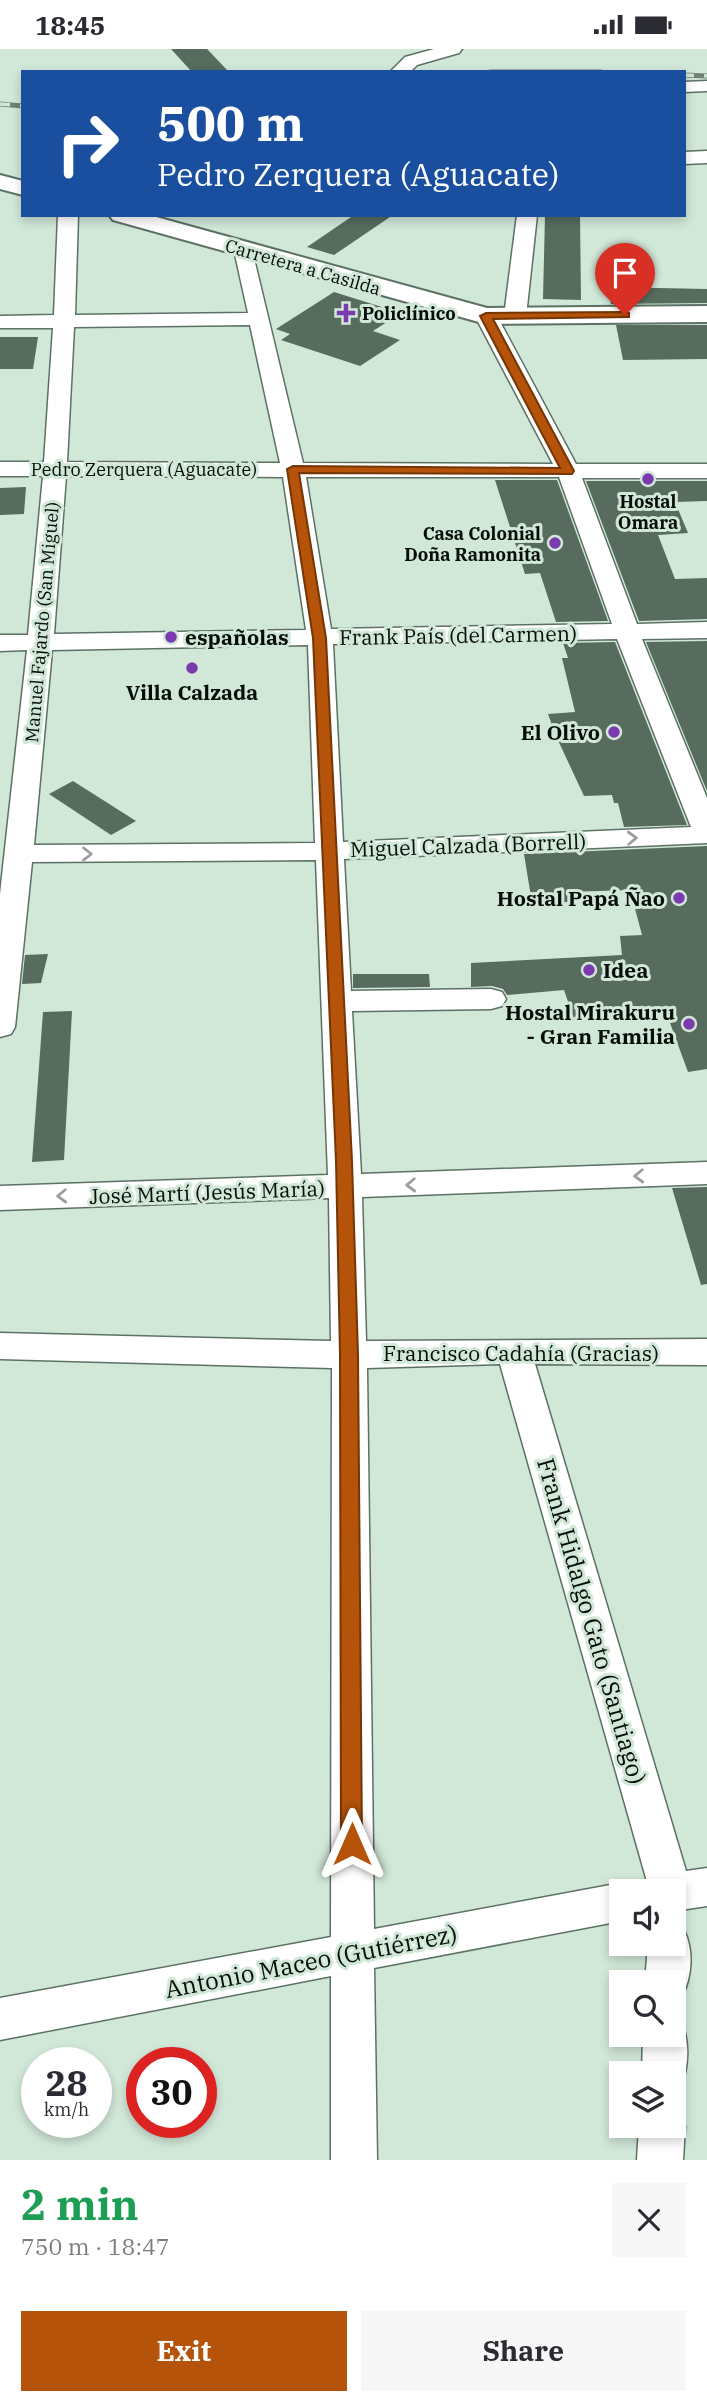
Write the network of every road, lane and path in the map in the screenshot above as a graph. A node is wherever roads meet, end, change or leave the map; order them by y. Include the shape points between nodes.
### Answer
1 (453, 49) edge
2 (401, 70) edge
3 (707, 86) edge
4 (686, 87) edge
5 (707, 157) edge
6 (686, 158) edge
7 (0, 182) edge
8 (21, 187) edge
9 (68, 217) edge
10 (128, 217) edge
11 (527, 217) edge
12 (243, 250) junction
13 (707, 314) edge
14 (486, 316) junction
15 (515, 316) junction
16 (260, 319) junction
17 (65, 321) junction
18 (0, 322) edge
19 (55, 469) junction
20 (293, 469) junction
21 (0, 470) edge
22 (568, 471) junction
23 (707, 471) edge
24 (707, 630) edge
25 (626, 632) junction
26 (320, 638) junction
27 (0, 643) edge
28 (41, 643) junction
29 (707, 833) edge
30 (330, 851) junction
31 (18, 854) junction
32 (491, 999) dead end
33 (337, 1001) junction
34 (0, 1027) edge
35 (707, 1173) edge
36 (345, 1188) junction
37 (0, 1198) edge
38 (0, 1346) edge
39 (514, 1351) junction
40 (707, 1352) edge
41 (349, 1355) junction
42 (668, 1879) edge
43 (707, 1887) edge
44 (686, 1890) edge
45 (609, 1904) edge
46 (352, 1952) junction
47 (0, 2019) edge
48 (661, 2138) edge
49 (354, 2160) edge
50 (660, 2160) edge

1 - 2 street via 411,61
3 - 4 street
5 - 6 street
7 - 8 main road
9 - 17 street, Manuel Fajardo (San Miguel)
10 - 12 main road, Carretera a Casilda
11 - 15 street
12 - 14 main road, Carretera a Casilda
12 - 16 street
13 - 15 main road, Carretera a Casilda
14 - 15 main road, Carretera a Casilda
14 - 22 street
16 - 17 street
16 - 20 street
17 - 18 street
17 - 19 street, Manuel Fajardo (San Miguel)
19 - 20 street, Pedro Zerquera (Aguacate)
19 - 21 street, Pedro Zerquera (Aguacate)
19 - 28 street, Manuel Fajardo (San Miguel)
20 - 22 street, Pedro Zerquera (Aguacate)
20 - 26 street
22 - 23 street, Pedro Zerquera (Aguacate)
22 - 25 street
24 - 25 street, Frank País (del Carmen)
25 - 26 street, Frank País (del Carmen)
25 - 29 street
26 - 28 street, Frank País (del Carmen)
26 - 30 street
27 - 28 street, Frank País (del Carmen)
28 - 31 street, Manuel Fajardo (San Miguel)
30 -> 29 street, Miguel Calzada (Borrell)
31 -> 30 street, Miguel Calzada (Borrell)
30 - 33 street
31 - 34 street, Manuel Fajardo (San Miguel)
32 - 33 street
33 - 36 street
35 -> 36 street, José Martí (Jesús María)
36 -> 37 street, José Martí (Jesús María)
36 - 41 street
38 - 41 street, Francisco Cadahía (Gracias)
39 - 40 street, Francisco Cadahía (Gracias)
39 - 41 street, Francisco Cadahía (Gracias)
39 - 42 street, Frank Hidalgo Gato (Santiago)
41 - 46 street
43 - 44 street
45 - 46 street, Antonio Maceo (Gutiérrez)
46 - 47 street, Antonio Maceo (Gutiérrez)
46 - 49 street
48 - 50 street

